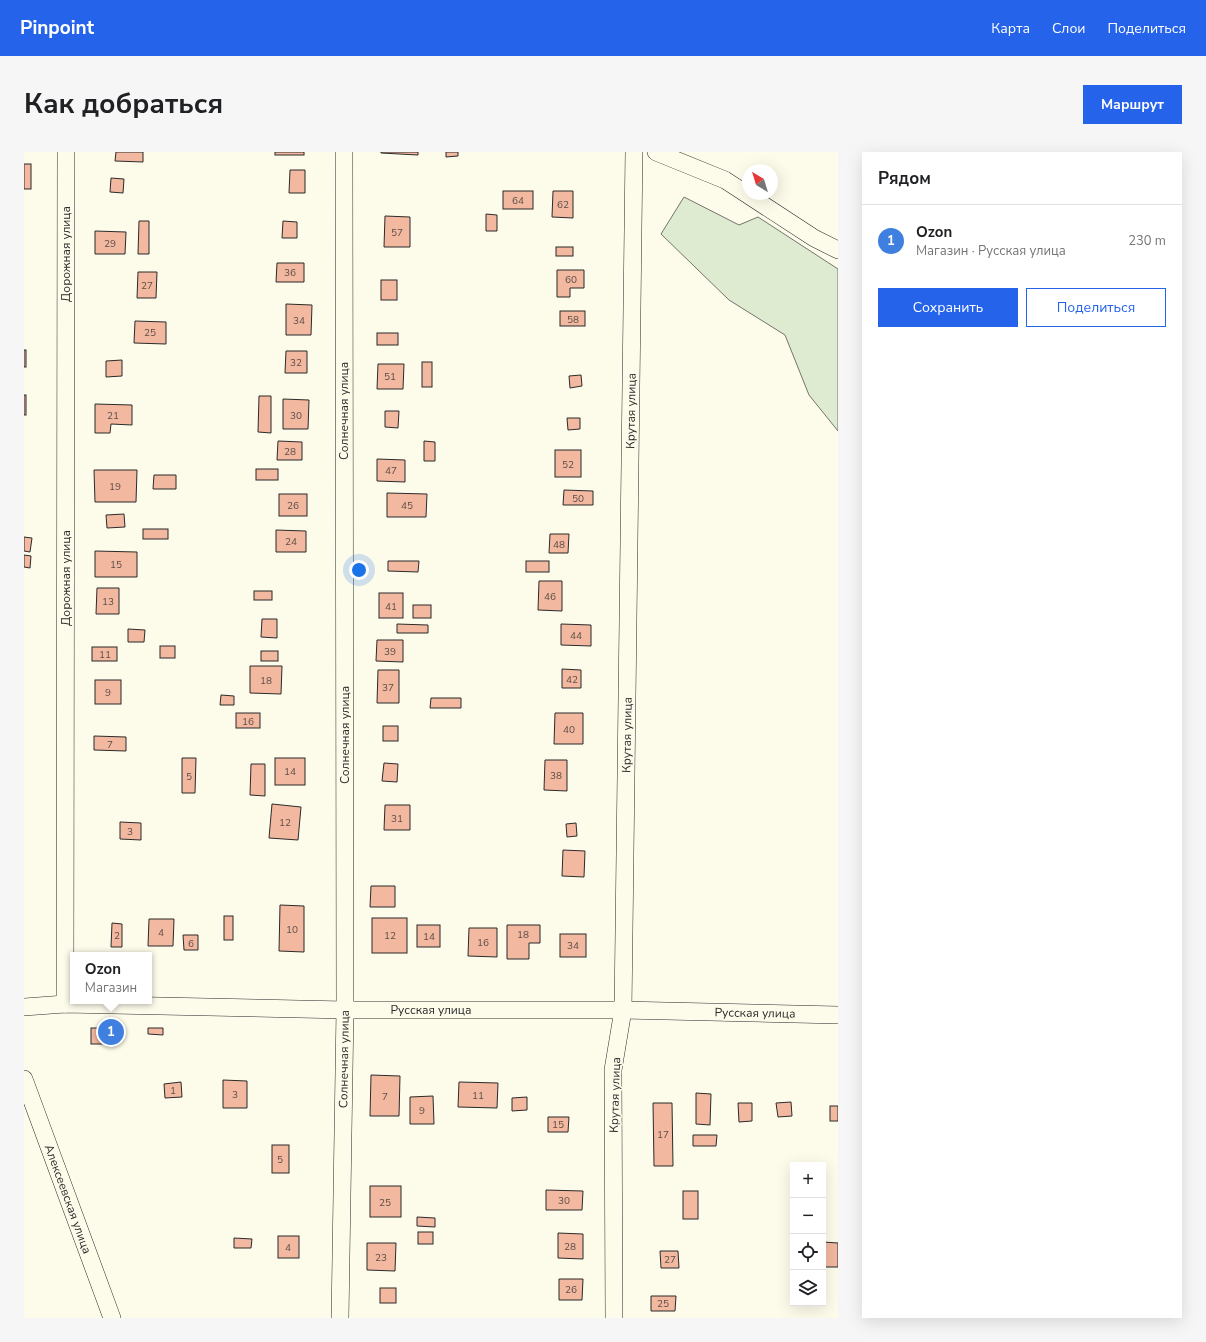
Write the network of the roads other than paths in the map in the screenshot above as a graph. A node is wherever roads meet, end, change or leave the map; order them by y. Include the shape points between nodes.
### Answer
1 (66, 152) edge
2 (344, 152) edge
3 (634, 152) edge
4 (656, 152) edge
5 (838, 250) edge
6 (65, 1004) junction
7 (24, 1007) edge
8 (345, 1010) junction
9 (623, 1010) junction
10 (838, 1015) edge
11 (24, 1079) edge
12 (112, 1318) edge
13 (340, 1318) edge
14 (614, 1318) edge

1 - 6 street, Дорожная улица
2 - 8 street, Солнечная улица
3 - 9 street, Крутая улица
4 - 5 street via 725,180 814,238
6 - 7 street, Русская улица
6 - 8 street, Русская улица
8 - 9 street, Русская улица
8 - 13 street, Солнечная улица
9 - 10 street, Русская улица
9 - 14 street, Крутая улица via 613,1070
11 - 12 street, Алексеевская улица

